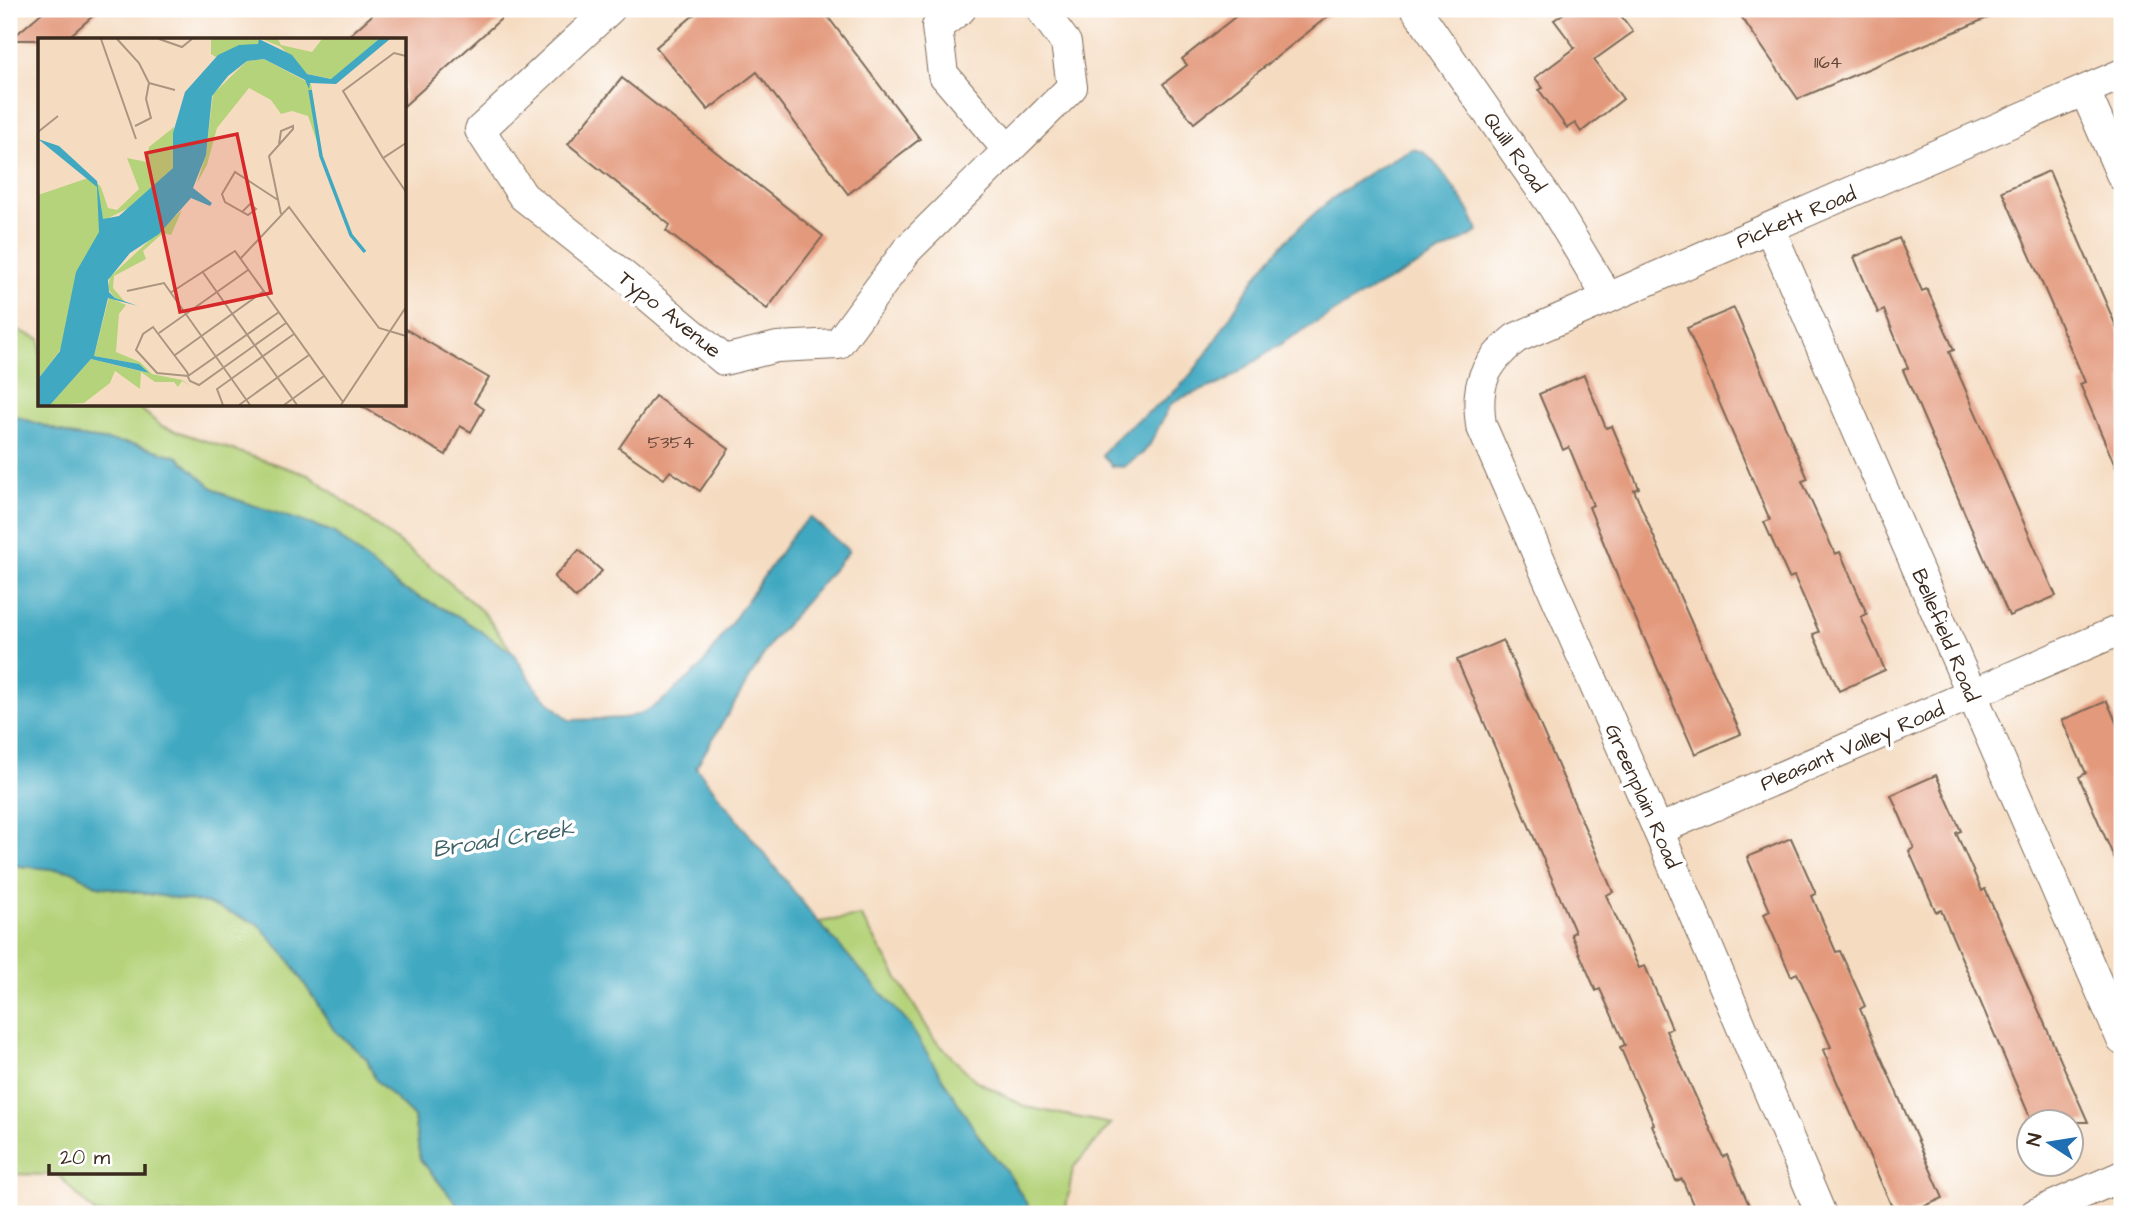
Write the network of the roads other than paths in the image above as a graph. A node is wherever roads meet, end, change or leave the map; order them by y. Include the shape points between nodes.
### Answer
1 (610, 9) edge
2 (961, 9) edge
3 (1041, 9) edge
4 (1416, 9) edge
5 (2122, 74) edge
6 (2085, 91) junction
7 (1008, 150) junction
8 (2122, 176) edge
9 (1770, 229) junction
10 (1608, 298) junction
11 (1483, 376) joint
12 (2122, 629) edge
13 (1972, 695) junction
14 (1658, 830) junction
15 (2122, 1040) edge
16 (2122, 1177) edge
17 (1821, 1214) edge
18 (2035, 1214) edge

1 - 7 street, Typo Avenue via 480,130 523,196 724,360 777,347 838,344 907,250
2 - 7 street via 937,27 943,74
3 - 7 street, Typo Avenue via 1066,43 1072,87
4 - 10 street, Quill Road via 1554,208
5 - 6 street, Pickett Road
6 - 8 street
6 - 9 street, Pickett Road
9 - 10 street, Pickett Road
9 - 13 street, Bellefield Road
10 - 11 street, Pickett Road via 1516,338 1497,353
11 - 14 street, Greenplain Road via 1478,401 1481,425
12 - 13 street, Pleasant Valley Road
13 - 14 street, Pleasant Valley Road
13 - 15 street, Bellefield Road
14 - 17 street, Greenplain Road
16 - 18 street

